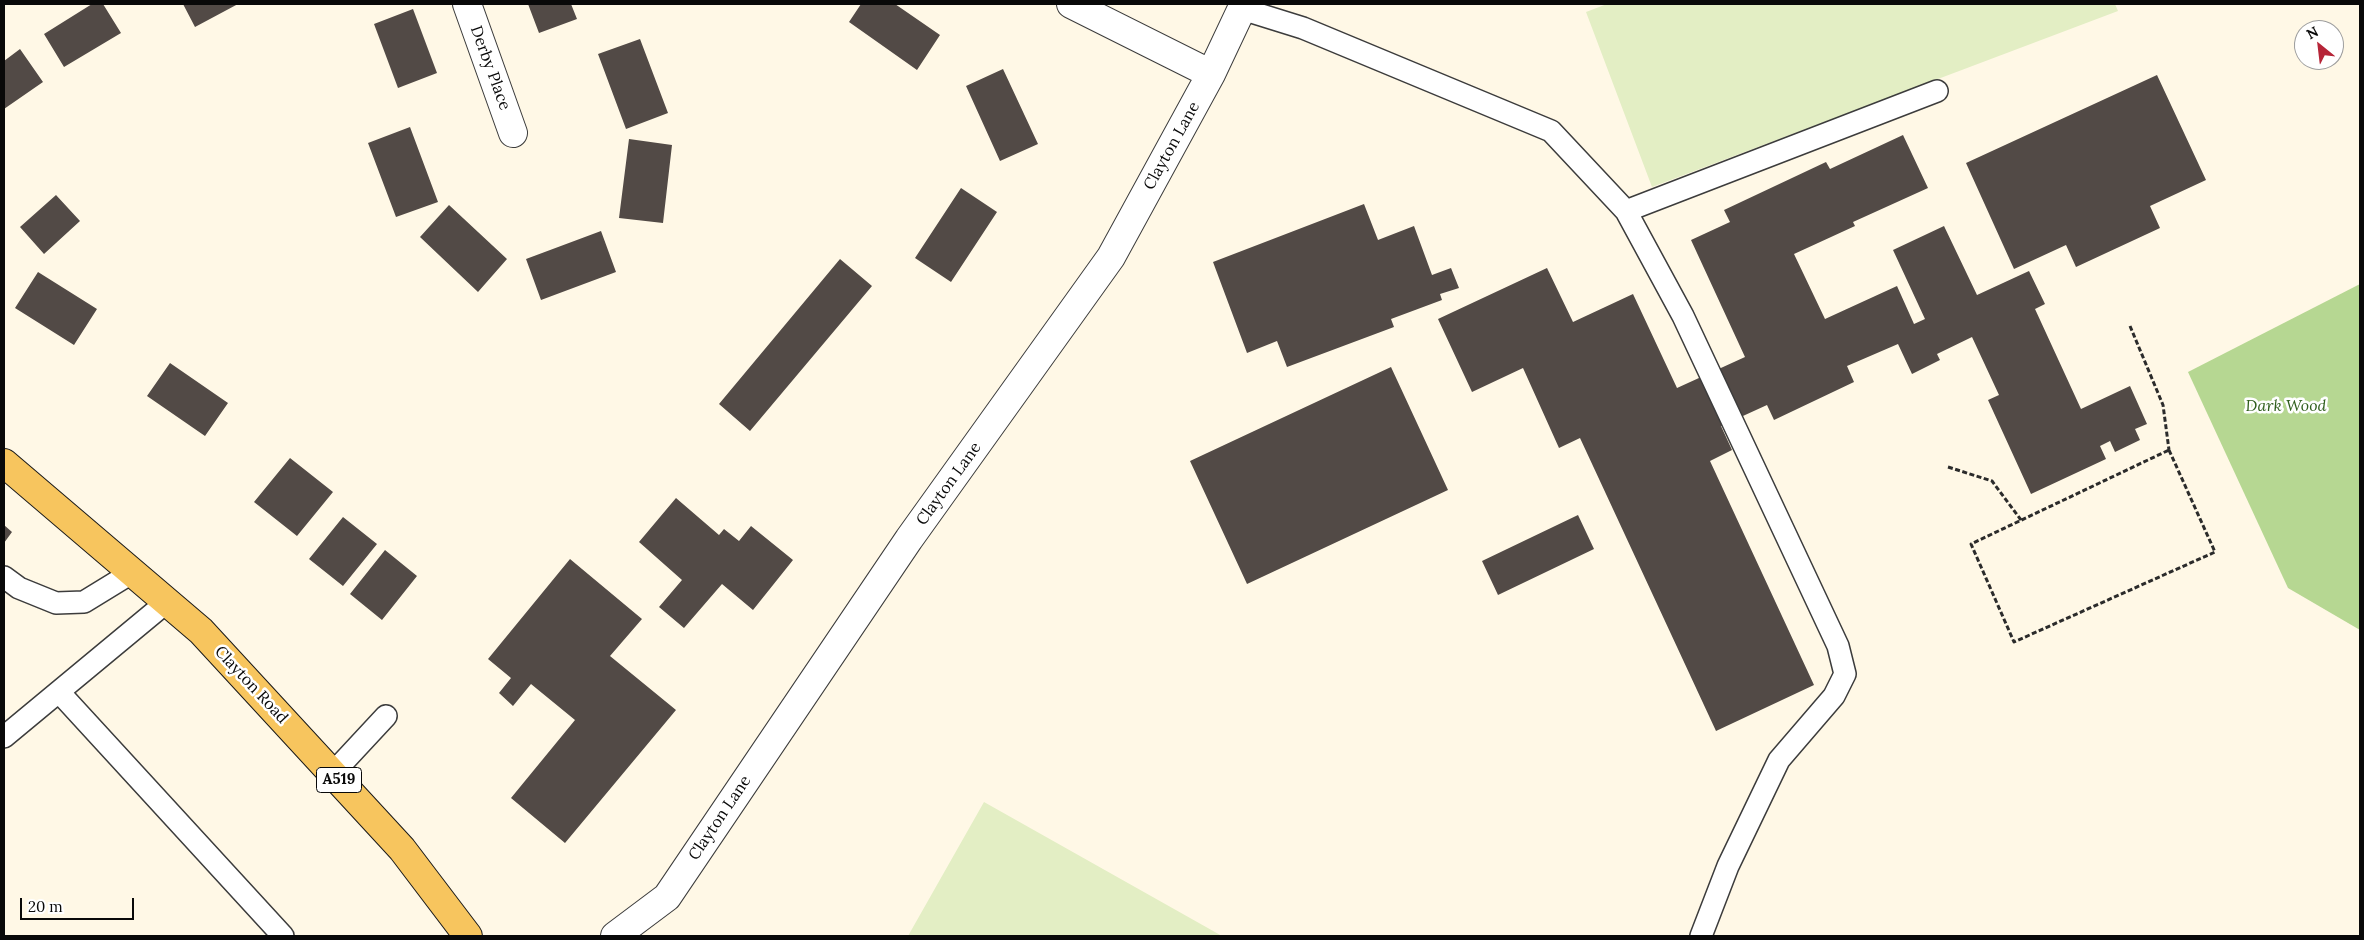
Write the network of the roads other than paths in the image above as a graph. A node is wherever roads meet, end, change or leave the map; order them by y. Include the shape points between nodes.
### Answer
1 (467, 4) edge
2 (1071, 4) edge
3 (1243, 6) edge
4 (1211, 74) junction
5 (1938, 91) dead end
6 (513, 133) dead end
7 (1626, 211) junction
8 (4, 463) edge
9 (133, 572) junction
10 (4, 577) edge
11 (168, 602) junction
12 (59, 692) junction
13 (386, 716) dead end
14 (4, 737) edge
15 (333, 773) junction
16 (283, 936) edge
17 (468, 936) edge
18 (615, 936) edge
19 (1701, 936) edge

1 - 6 street, Derby Place
2 - 4 street
3 - 4 street, Clayton Lane
3 - 7 lane via 1551,131
4 - 18 street, Clayton Lane via 1111,257 909,539 667,897
5 - 7 lane
7 - 19 lane via 1683,316 1838,646 1845,674 1834,696 1779,760 1728,866
8 - 9 main road, Clayton Road / A519
9 - 10 lane via 84,602 75,603 56,603 19,588
9 - 11 main road, Clayton Road / A519
11 - 12 lane
11 - 15 main road, Clayton Road / A519 via 201,631
12 - 14 lane
12 - 16 lane
13 - 15 lane
15 - 17 main road, Clayton Road / A519 via 402,849

